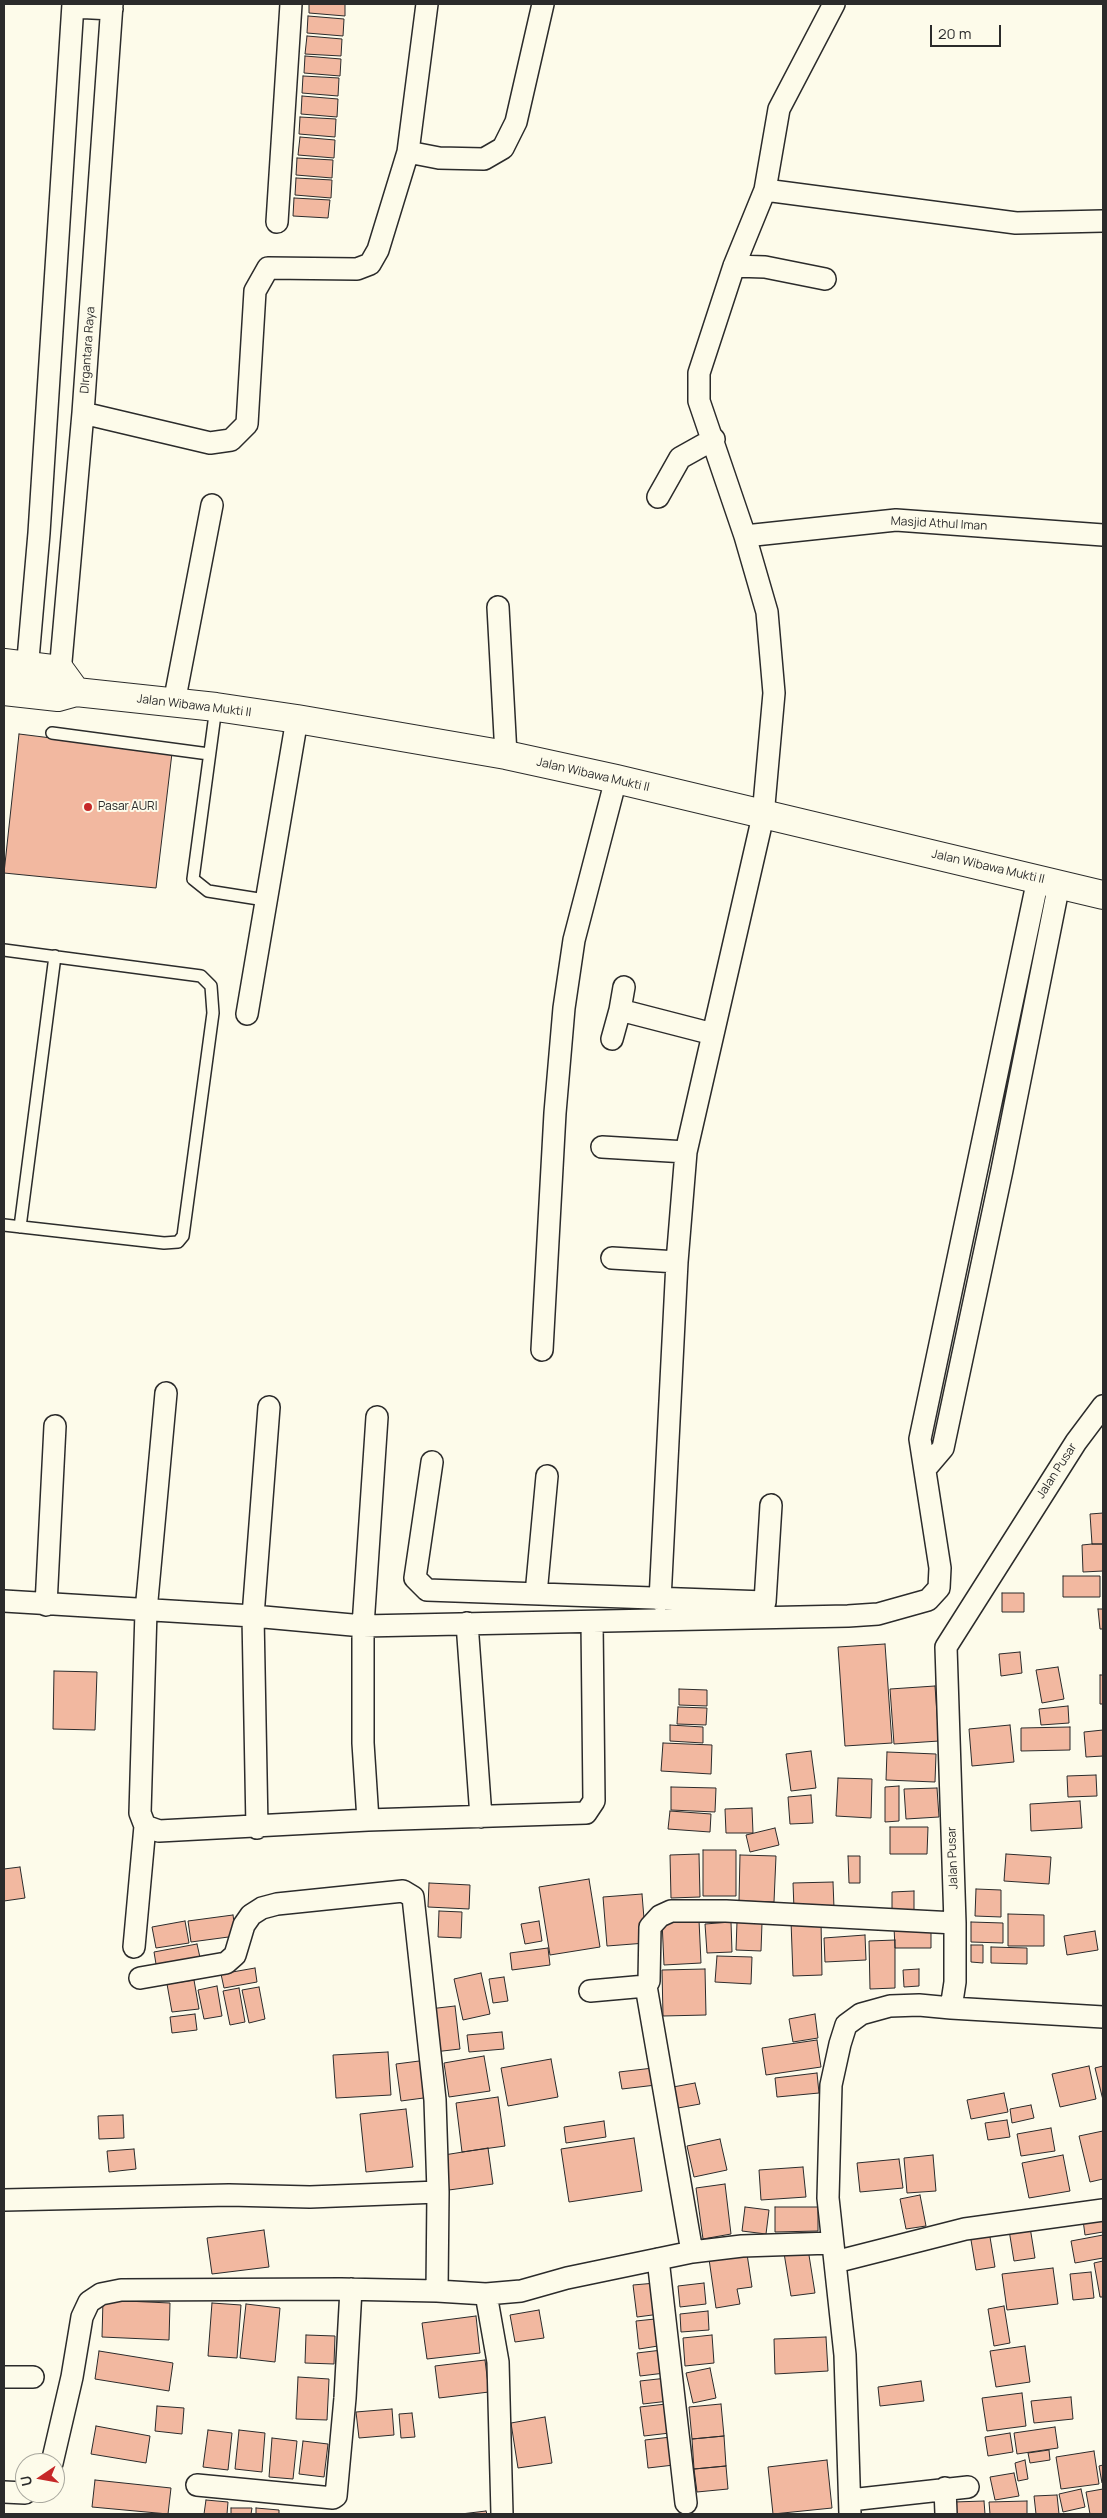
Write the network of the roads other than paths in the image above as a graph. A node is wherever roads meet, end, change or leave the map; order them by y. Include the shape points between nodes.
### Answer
1 (291, 4) edge
2 (426, 4) edge
3 (543, 4) edge
4 (834, 4) edge
5 (73, 5) edge
6 (112, 6) edge
7 (408, 152) junction
8 (764, 190) junction
9 (277, 222) dead end
10 (1103, 222) edge
11 (734, 266) junction
12 (825, 279) dead end
13 (83, 413) junction
14 (714, 439) junction
15 (658, 497) dead end
16 (212, 506) dead end
17 (39, 533) junction
18 (1103, 535) edge
19 (745, 536) junction
20 (72, 537) junction
21 (498, 607) dead end
22 (16, 664) edge
23 (65, 686) junction
24 (14, 692) edge
25 (174, 703) junction
26 (216, 707) junction
27 (297, 719) junction
28 (52, 733) dead end
29 (210, 754) junction
30 (506, 755) junction
31 (616, 779) junction
32 (763, 816) junction
33 (1049, 882) junction
34 (1103, 895) edge
35 (265, 900) junction
36 (4, 950) edge
37 (55, 956) junction
38 (624, 987) dead end
39 (620, 1010) junction
40 (247, 1014) dead end
41 (713, 1034) junction
42 (612, 1039) dead end
43 (602, 1147) dead end
44 (686, 1152) junction
45 (978, 1166) junction
46 (1002, 1170) junction
47 (4, 1225) edge
48 (20, 1227) junction
49 (612, 1258) dead end
50 (677, 1262) junction
51 (542, 1350) dead end
52 (166, 1393) dead end
53 (1103, 1406) edge
54 (269, 1407) dead end
55 (926, 1408) junction
56 (951, 1412) junction
57 (377, 1416) dead end
58 (55, 1426) dead end
59 (432, 1462) dead end
60 (926, 1468) junction
61 (547, 1476) dead end
62 (770, 1505) dead end
63 (536, 1594) junction
64 (660, 1600) junction
65 (4, 1601) edge
66 (46, 1605) junction
67 (146, 1611) junction
68 (253, 1616) junction
69 (592, 1622) junction
70 (467, 1623) junction
71 (363, 1626) junction
72 (481, 1817) junction
73 (368, 1820) junction
74 (145, 1826) junction
75 (258, 1828) junction
76 (955, 1923) junction
77 (134, 1947) dead end
78 (140, 1978) dead end
79 (646, 1986) junction
80 (590, 1992) dead end
81 (951, 2008) junction
82 (1103, 2017) edge
83 (438, 2192) junction
84 (4, 2200) edge
85 (1103, 2210) edge
86 (692, 2252) junction
87 (834, 2252) junction
88 (658, 2258) junction
89 (351, 2289) junction
90 (437, 2290) junction
91 (486, 2294) junction
92 (4, 2376) edge
93 (32, 2377) dead end
94 (54, 2453) edge
95 (197, 2486) dead end
96 (945, 2488) junction
97 (968, 2488) dead end
98 (686, 2503) dead end
99 (850, 2507) edge
100 (502, 2514) edge
101 (946, 2514) edge

1 - 9 street
2 - 7 street
3 - 7 street via 516,122 504,148 484,159 439,158
4 - 8 street via 779,109
5 - 6 street
5 - 17 street
6 - 13 street, DIrgantara Raya
7 - 13 street via 378,250 370,264 357,270 268,268 255,291 247,424 231,440 210,443
8 - 10 street via 1016,222
8 - 11 street
11 - 12 street via 765,267
11 - 14 street via 699,373 699,402
13 - 20 street, DIrgantara Raya
14 - 15 street via 680,458
14 - 19 street
16 - 25 street
17 - 20 street
17 - 22 street
18 - 19 street, Masjid Athul Iman via 896,520
19 - 32 street via 768,612 774,693
20 - 23 street, DIrgantara Raya
21 - 30 street
22 - 23 main road, Jalan Wibawa Mukti II
22 - 24 street
23 - 24 main road, Jalan Wibawa Mukti II
23 - 25 main road, Jalan Wibawa Mukti II
25 - 26 main road, Jalan Wibawa Mukti II
26 - 27 main road, Jalan Wibawa Mukti II
26 - 29 lane
27 - 30 main road, Jalan Wibawa Mukti II
27 - 35 street
28 - 29 lane
29 - 35 lane via 193,879 208,891
30 - 31 main road, Jalan Wibawa Mukti II
31 - 32 main road, Jalan Wibawa Mukti II
31 - 51 street via 574,940 564,1008 554,1123
32 - 33 main road, Jalan Wibawa Mukti II
32 - 41 street
33 - 34 main road, Jalan Wibawa Mukti II
33 - 45 street
33 - 46 street
35 - 40 street
36 - 37 lane
37 - 48 lane
37 - 48 lane via 201,976 211,986 213,1013 183,1236 178,1242
38 - 39 street
39 - 41 street
39 - 42 street
41 - 44 street
43 - 44 street
44 - 50 street
45 - 46 street
45 - 55 street
46 - 56 street
47 - 48 lane
49 - 50 street
50 - 64 street
52 - 67 street
53 - 76 street, Jalan Pusar via 1076,1442 946,1647
54 - 68 street
55 - 56 street
55 - 60 street via 920,1439
56 - 60 street via 943,1448
57 - 71 street
58 - 66 street
59 - 63 street via 415,1578 427,1590
60 - 69 street via 940,1568 939,1588 928,1600 878,1614
61 - 63 street
62 - 64 street via 765,1602
63 - 64 street
65 - 66 street
66 - 67 street
67 - 68 street
67 - 74 street via 140,1813
68 - 71 street
68 - 75 street
69 - 70 street
69 - 72 street via 594,1801 586,1813
70 - 71 street
70 - 72 street
71 - 73 street via 363,1743
72 - 73 street
73 - 75 street
74 - 75 street via 159,1831
74 - 77 street
76 - 79 street via 671,1911 650,1926 649,1981
76 - 81 street, Jalan Pusar via 955,1982
78 - 83 street via 226,1963 235,1955 244,1925 262,1908 404,1891 410,1893 415,1904 435,2100
79 - 80 street
79 - 86 street
81 - 82 street
81 - 87 street via 890,2006 861,2014 846,2025 831,2085 828,2198
83 - 84 street via 310,2197 229,2195
83 - 90 street
85 - 87 street via 965,2229
86 - 87 street via 742,2246
86 - 88 street
87 - 99 street via 845,2354
88 - 91 street via 521,2291
88 - 98 street
89 - 90 street
89 - 94 street via 121,2290 101,2294 89,2302 82,2318
89 - 95 street via 335,2498
90 - 91 street
91 - 100 street via 498,2362
92 - 93 street
96 - 97 street
96 - 99 street
96 - 101 street

